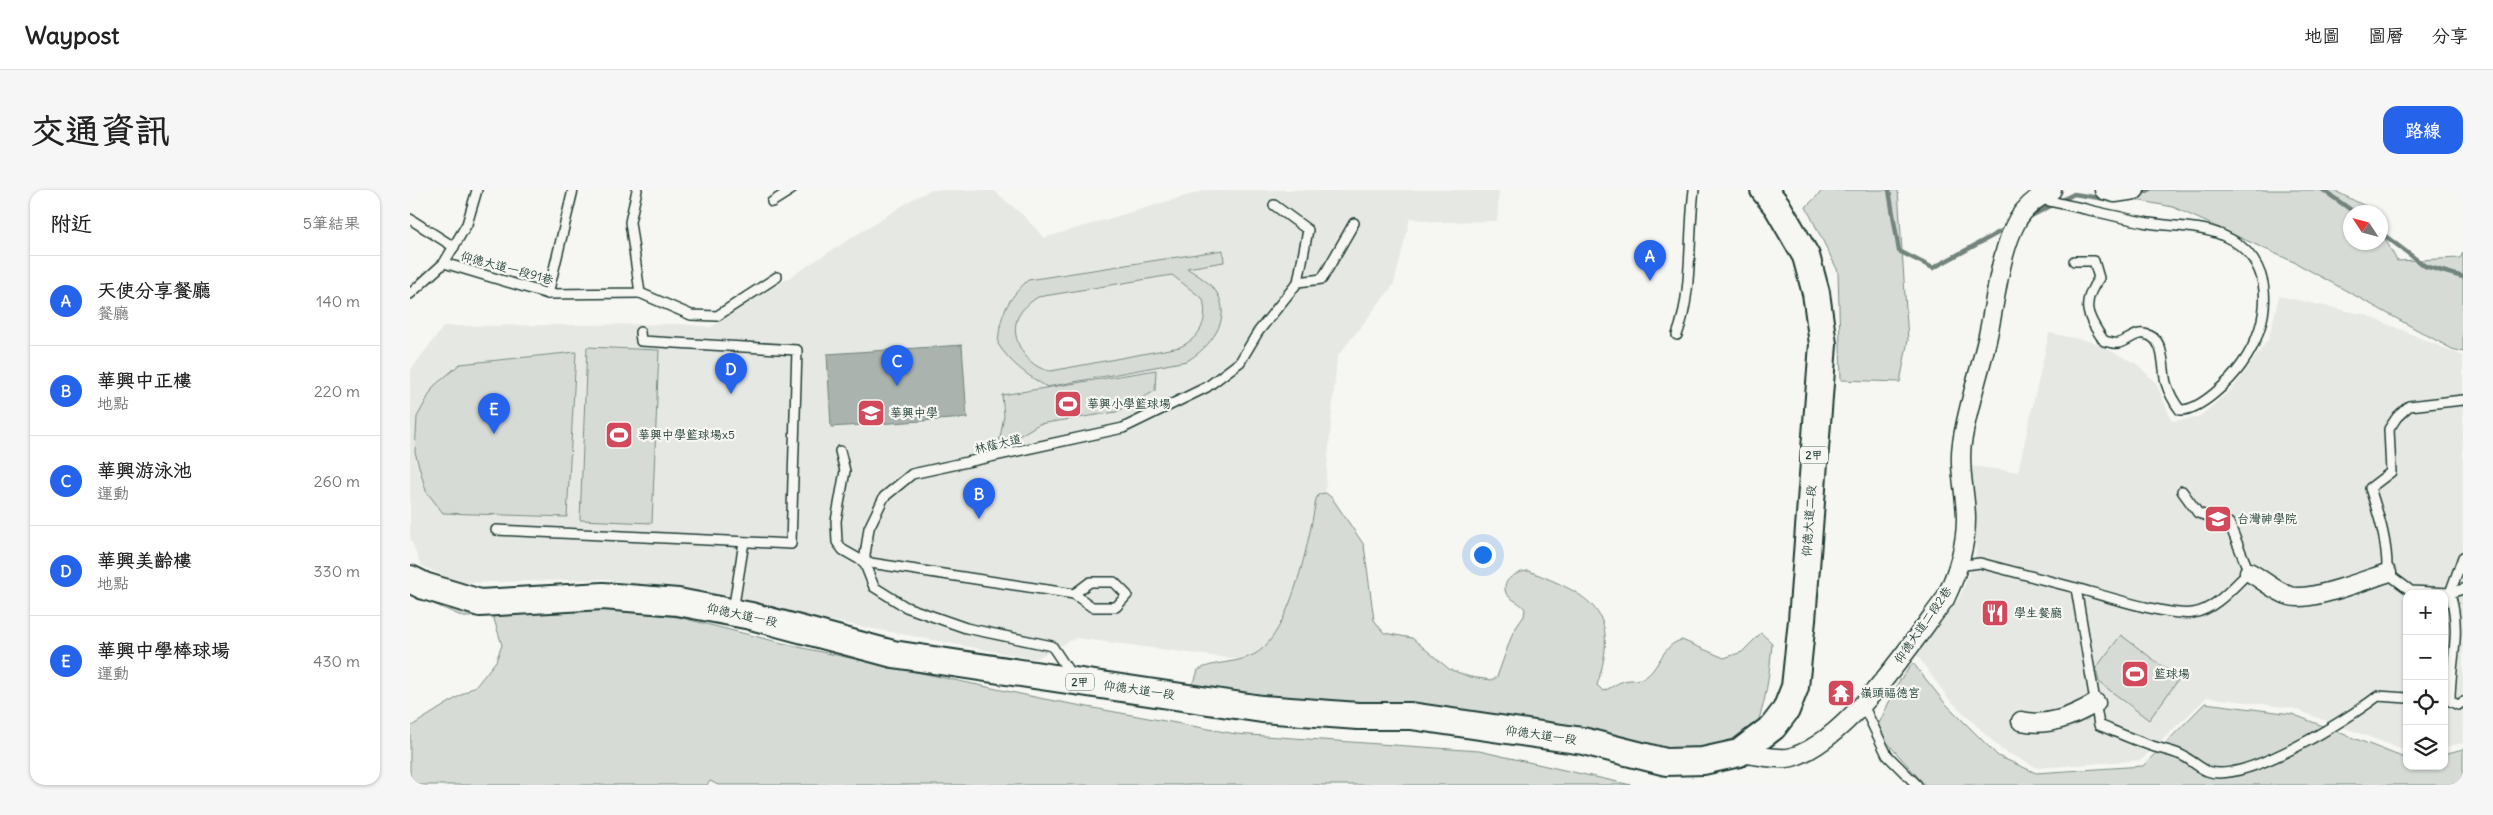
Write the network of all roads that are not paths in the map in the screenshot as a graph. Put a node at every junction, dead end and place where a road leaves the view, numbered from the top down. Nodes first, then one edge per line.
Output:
1 (477, 190) edge
2 (573, 190) edge
3 (637, 190) edge
4 (791, 190) edge
5 (1694, 190) edge
6 (1764, 190) edge
7 (2052, 190) edge
8 (2104, 190) edge
9 (2135, 190) edge
10 (2038, 194) edge
11 (772, 202) dead end
12 (1274, 204) dead end
13 (410, 219) edge
14 (1354, 223) dead end
15 (454, 247) junction
16 (2074, 261) dead end
17 (444, 263) junction
18 (778, 277) dead end
19 (1298, 282) junction
20 (640, 293) junction
21 (410, 294) edge
22 (548, 294) junction
23 (640, 332) dead end
24 (1677, 335) dead end
25 (2463, 400) edge
26 (840, 451) dead end
27 (2182, 491) dead end
28 (496, 530) dead end
29 (744, 542) junction
30 (2463, 557) edge
31 (864, 562) junction
32 (1958, 566) junction
33 (2249, 572) junction
34 (2387, 573) junction
35 (415, 578) edge
36 (2076, 588) junction
37 (2463, 589) edge
38 (2450, 593) junction
39 (1074, 594) junction
40 (732, 612) junction
41 (1076, 682) junction
42 (2403, 698) edge
43 (2463, 702) edge
44 (2096, 703) junction
45 (1863, 706) junction
46 (2021, 721) dead end
47 (1739, 753) junction
48 (1917, 785) edge

1 - 15 lane, 仰德大道一段91巷
2 - 22 lane
3 - 20 lane
4 - 11 lane
5 - 24 lane
6 - 47 main road, 仰德大道二段 / 2甲
7 - 10 street
8 - 9 street
10 - 16 lane
10 - 32 street, 仰德大道二段2巷
12 - 19 lane, 林蔭大道
13 - 15 lane
14 - 19 lane
15 - 17 lane, 仰德大道一段91巷
17 - 21 lane, 仰德大道一段91巷
17 - 22 lane, 仰德大道一段91巷
18 - 20 lane
19 - 31 lane, 林蔭大道
20 - 22 lane, 仰德大道一段91巷
23 - 29 lane
25 - 34 lane
26 - 31 lane
27 - 33 lane
28 - 29 lane
29 - 40 lane
30 - 38 lane
31 - 39 lane
31 - 41 lane
32 - 36 lane
32 - 45 street, 仰德大道二段2巷
33 - 34 street
33 - 36 lane
34 - 38 lane
35 - 40 main road, 仰德大道一段 / 2甲
36 - 44 lane
37 - 38 lane
38 - 43 lane
39 - 39 lane
40 - 41 main road, 仰德大道一段 / 2甲
41 - 47 main road, 仰德大道一段 / 2甲
42 - 44 lane
44 - 46 street
45 - 47 street, 仰德大道二段2巷
45 - 48 lane

